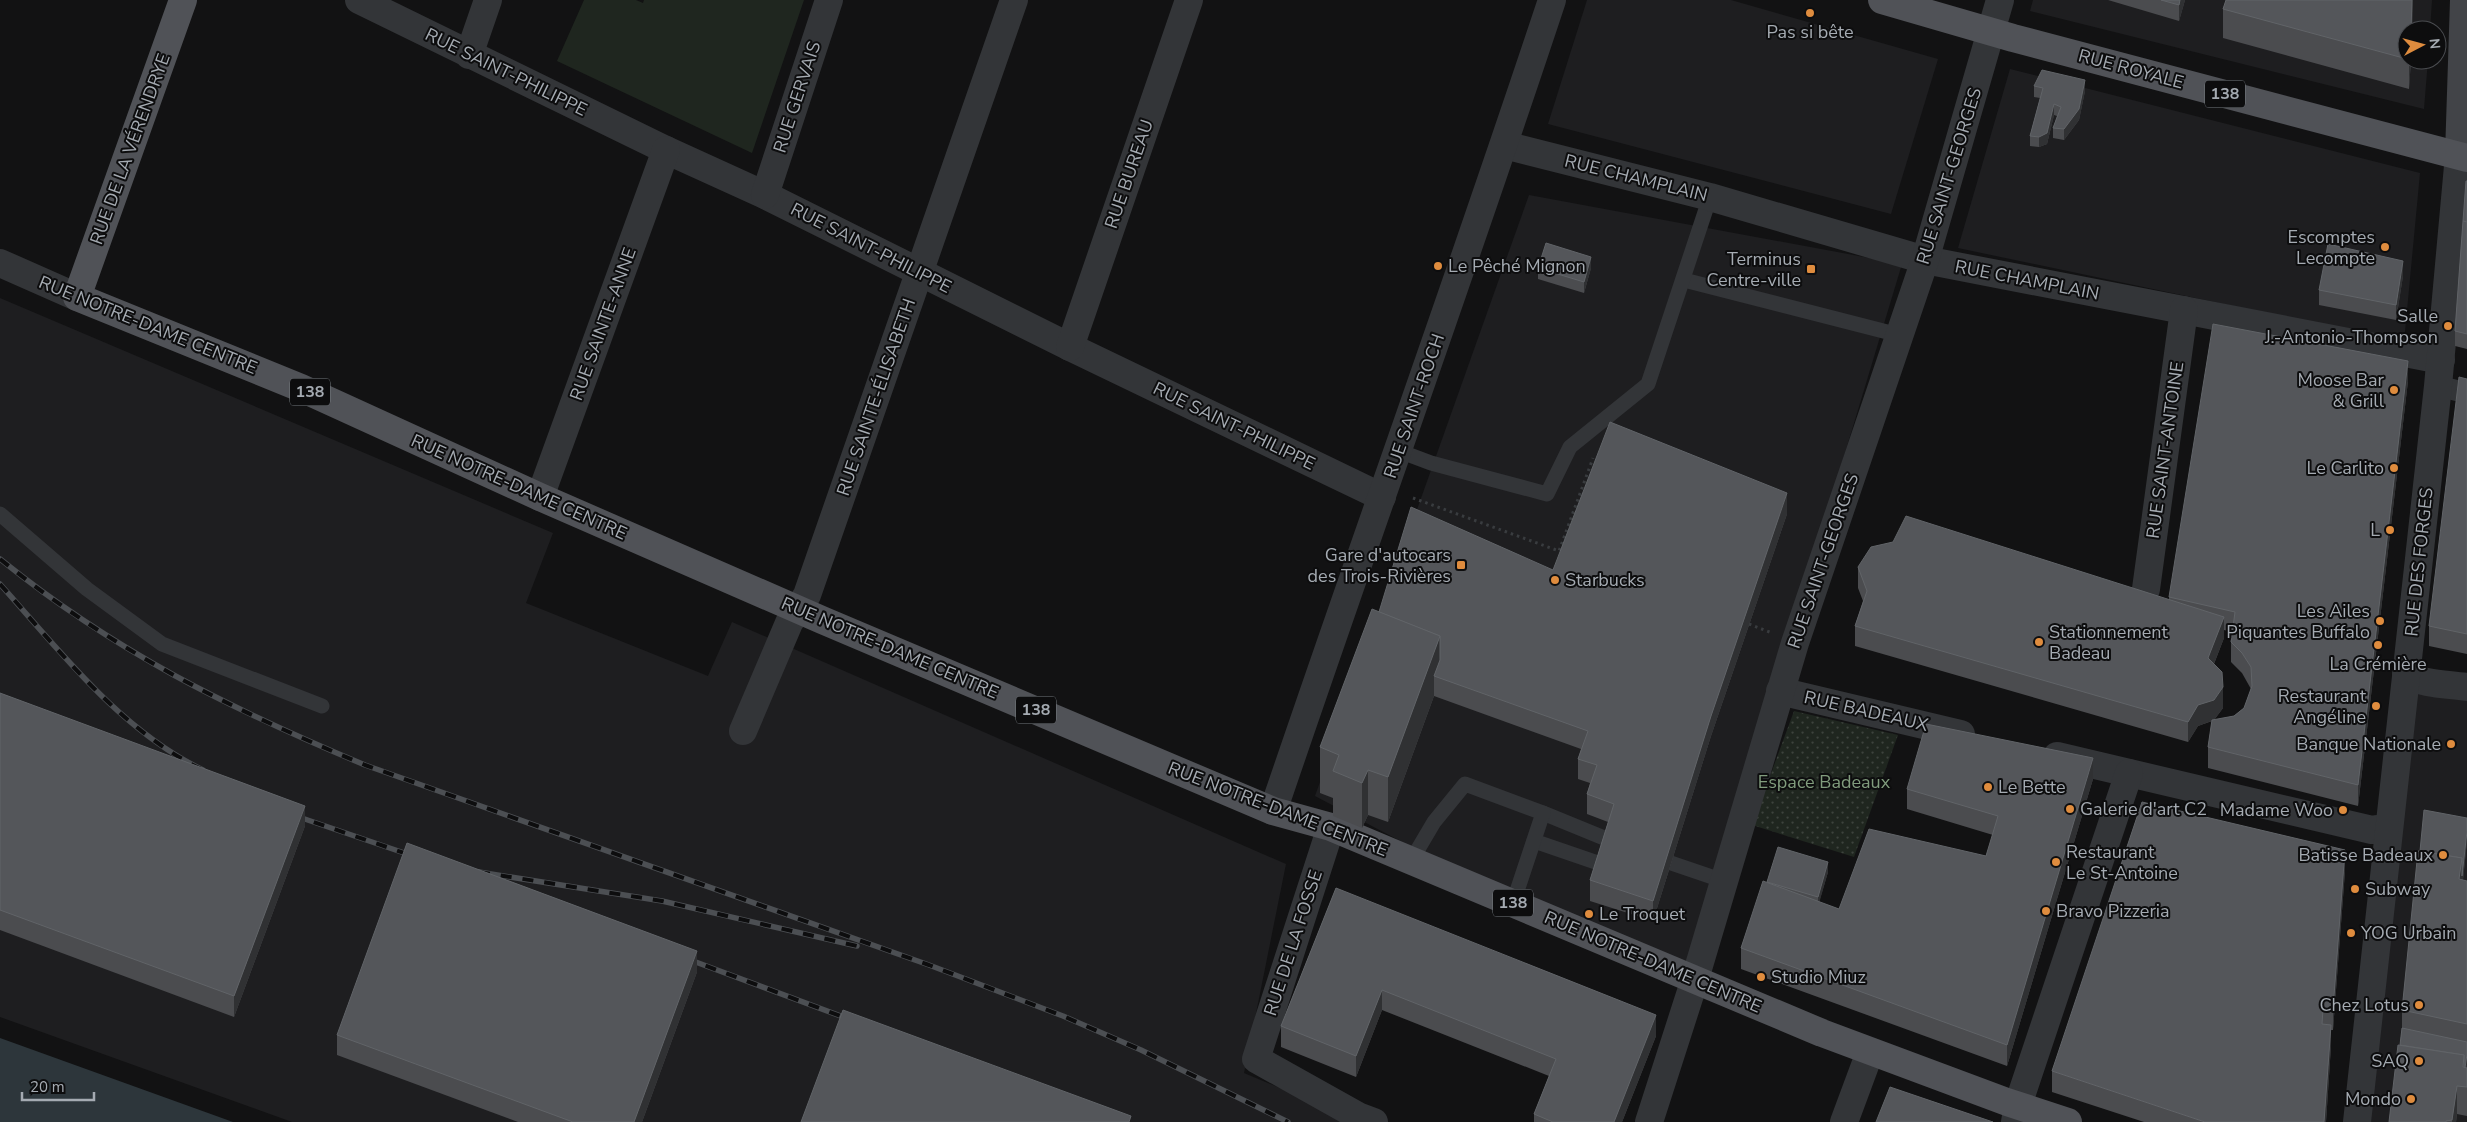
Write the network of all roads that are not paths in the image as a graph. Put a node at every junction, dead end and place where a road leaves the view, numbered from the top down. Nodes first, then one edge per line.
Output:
1 (183, 0) edge
2 (359, 0) edge
3 (488, 0) edge
4 (830, 0) edge
5 (1014, 0) edge
6 (1190, 0) edge
7 (1552, 0) edge
8 (1882, 0) edge
9 (2000, 0) edge
10 (2464, 0) edge
11 (1992, 32) junction
12 (469, 55) junction
13 (1504, 146) junction
14 (666, 150) junction
15 (2463, 156) edge
16 (765, 195) junction
17 (1710, 197) junction
18 (1925, 260) junction
19 (0, 263) edge
20 (920, 273) junction
21 (1684, 280) junction
22 (77, 297) junction
23 (2184, 310) junction
24 (1899, 335) junction
25 (1070, 347) junction
26 (2440, 373) junction
27 (2467, 393) edge
28 (1399, 451) junction
29 (540, 497) junction
30 (1382, 497) junction
31 (0, 514) edge
32 (2146, 589) dead end
33 (798, 609) junction
34 (2406, 675) junction
35 (2467, 687) edge
36 (1780, 691) junction
37 (322, 706) dead end
38 (743, 731) dead end
39 (1984, 739) edge
40 (2032, 750) edge
41 (2130, 774) junction
42 (1273, 811) junction
43 (1543, 813) junction
44 (1331, 828) junction
45 (2388, 834) junction
46 (1609, 840) edge
47 (1534, 842) junction
48 (1411, 861) junction
49 (1671, 863) edge
50 (1601, 864) edge
51 (1724, 881) junction
52 (1513, 903) junction
53 (1694, 979) junction
54 (1870, 1052) junction
55 (2016, 1113) edge
56 (1374, 1122) edge
57 (1648, 1122) edge
58 (1844, 1122) edge
59 (2068, 1122) edge
60 (2357, 1122) edge

1 - 22 main road, RUE DE LA VÉRENDRYE
2 - 12 street, RUE SAINT-PHILIPPE
3 - 12 street
4 - 16 street, RUE GERVAIS
5 - 20 street, RUE SAINTE-ÉLISABETH
6 - 25 street, RUE BUREAU
7 - 13 street, RUE SAINT-ROCH
8 - 11 main road, RUE ROYALE / 138
9 - 11 street, RUE SAINT-GEORGES
10 - 15 main road, RUE DES FORGES
11 - 15 main road, RUE ROYALE / 138
11 - 18 street, RUE SAINT-GEORGES
12 - 14 street, RUE SAINT-PHILIPPE
13 - 17 street, RUE CHAMPLAIN
13 - 28 street, RUE SAINT-ROCH
14 - 16 street, RUE SAINT-PHILIPPE
14 - 29 street, RUE SAINTE-ANNE
15 - 26 street, RUE DES FORGES
16 - 20 street, RUE SAINT-PHILIPPE
17 - 18 street, RUE CHAMPLAIN
17 - 21 lane
18 - 23 street, RUE CHAMPLAIN
18 - 24 street, RUE SAINT-GEORGES
19 - 22 street, RUE NOTRE-DAME CENTRE
20 - 25 street, RUE SAINT-PHILIPPE
20 - 33 street, RUE SAINTE-ÉLISABETH
21 - 24 lane
21 - 28 lane
22 - 29 main road, RUE NOTRE-DAME CENTRE / 138
23 - 26 street, RUE CHAMPLAIN
23 - 32 street, RUE SAINT-ANTOINE
24 - 36 street, RUE SAINT-GEORGES
25 - 30 street, RUE SAINT-PHILIPPE
26 - 27 street
26 - 34 street, RUE DES FORGES
28 - 30 street, RUE SAINT-ROCH
29 - 33 main road, RUE NOTRE-DAME CENTRE
30 - 42 street, RUE SAINT-ROCH
31 - 37 lane
33 - 38 street, RUE SAINTE-ÉLISABETH
33 - 42 main road, RUE NOTRE-DAME CENTRE / 138
34 - 35 street
34 - 45 street, RUE DES FORGES
36 - 39 street, RUE BADEAUX
36 - 51 street, RUE SAINT-GEORGES
40 - 41 street
41 - 45 street
41 - 55 street
42 - 44 main road, RUE NOTRE-DAME CENTRE / 138
43 - 46 lane
43 - 47 lane
43 - 48 lane
44 - 48 main road, RUE NOTRE-DAME CENTRE / 138
44 - 56 street, RUE DE LA FOSSE
45 - 60 street, RUE DES FORGES
47 - 50 lane
47 - 52 lane
48 - 52 main road, RUE NOTRE-DAME CENTRE / 138
49 - 51 lane
51 - 53 street, RUE SAINT-GEORGES
52 - 53 main road, RUE NOTRE-DAME CENTRE / 138
53 - 54 main road, RUE NOTRE-DAME CENTRE / 138
53 - 57 street, RUE SAINT-GEORGES
54 - 55 main road, RUE NOTRE-DAME CENTRE / 138
54 - 58 street
55 - 59 main road, RUE NOTRE-DAME CENTRE / 138

